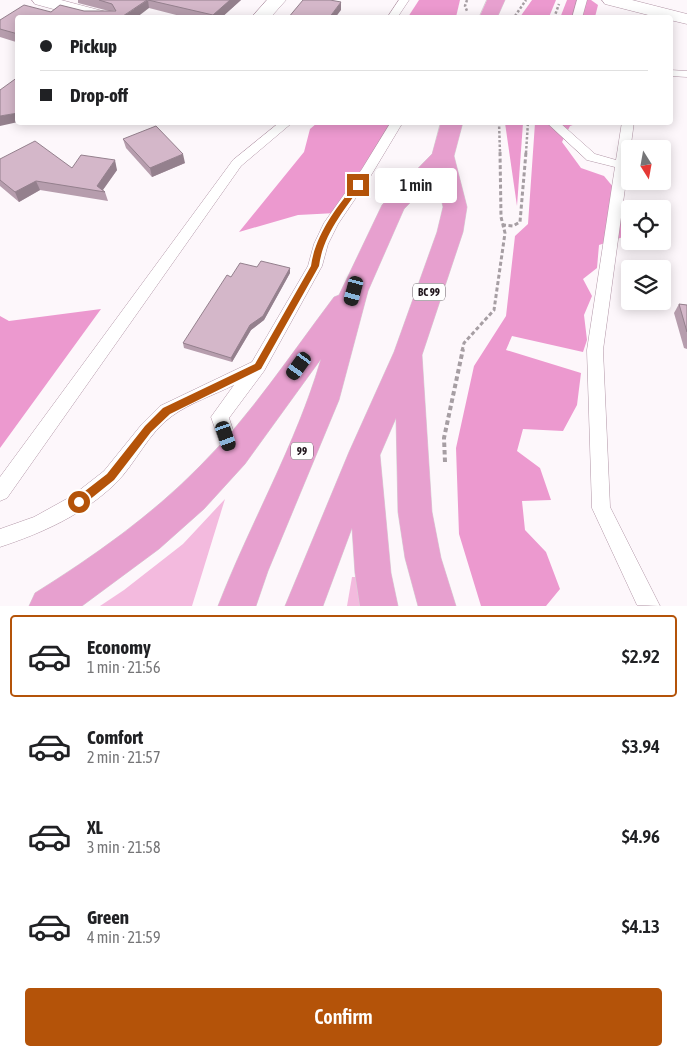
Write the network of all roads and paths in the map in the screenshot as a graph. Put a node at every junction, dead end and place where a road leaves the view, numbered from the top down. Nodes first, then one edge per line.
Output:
1 (41, 0) edge
2 (278, 0) edge
3 (404, 0) edge
4 (496, 0) edge
5 (526, 0) edge
6 (561, 0) edge
7 (582, 0) edge
8 (611, 0) edge
9 (97, 15) edge
10 (263, 15) edge
11 (394, 15) edge
12 (489, 15) edge
13 (516, 15) edge
14 (555, 15) edge
15 (578, 15) edge
16 (671, 15) edge
17 (673, 16) edge
18 (687, 19) edge
19 (673, 73) edge
20 (687, 74) edge
21 (284, 125) edge
22 (395, 125) edge
23 (451, 125) edge
24 (499, 125) edge
25 (528, 125) edge
26 (554, 125) edge
27 (628, 125) edge
28 (625, 140) edge
29 (443, 156) junction
30 (621, 165) joint
31 (502, 225) junction
32 (354, 291) junction
33 (409, 352) junction
34 (258, 366) junction
35 (364, 452) junction
36 (232, 454) junction
37 (446, 466) dead end
38 (0, 492) edge
39 (0, 538) edge
40 (48, 606) edge
41 (237, 606) edge
42 (304, 606) edge
43 (379, 606) edge
44 (437, 606) edge
45 (650, 606) edge

1 - 9 street
2 - 10 street
3 - 11 lane
4 - 12 highway
5 - 13 path
6 - 14 path
7 - 15 lane
8 - 16 street
17 - 18 street
19 - 20 lane
21 - 38 lane
22 - 34 lane
23 - 29 highway, BC 99
24 - 31 path
25 - 31 path
26 - 30 lane
27 - 28 lane
29 - 32 highway
29 - 33 highway, BC 99
30 - 45 lane
31 - 37 path
32 - 36 highway
32 - 41 highway, 99
33 - 35 highway
33 - 44 highway
34 - 36 lane
34 - 39 lane
35 - 42 highway
35 - 43 highway
36 - 40 highway

